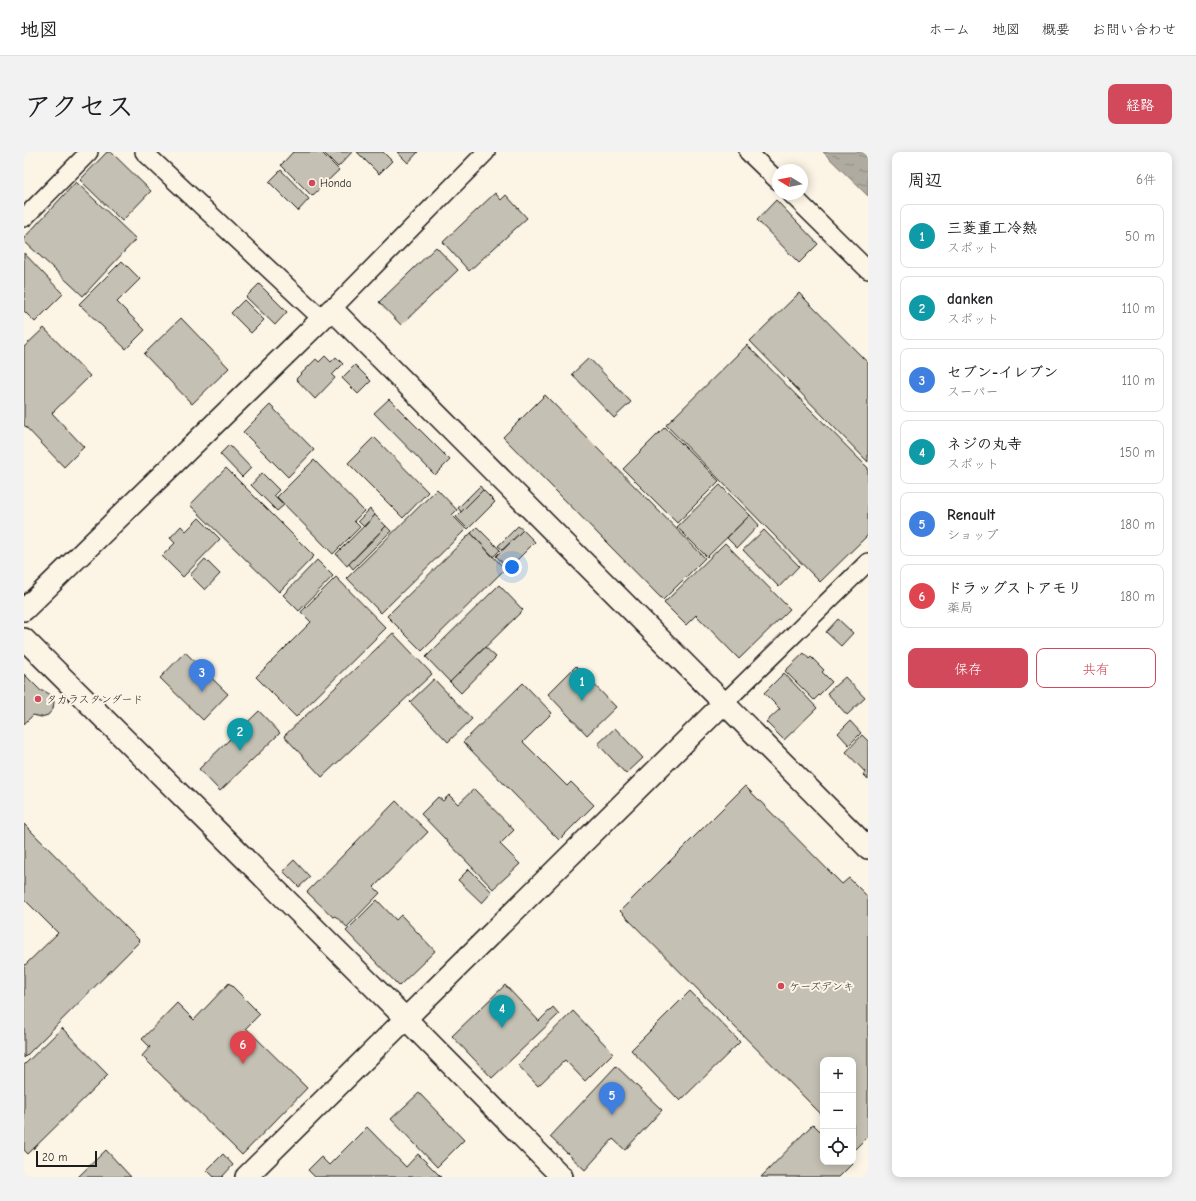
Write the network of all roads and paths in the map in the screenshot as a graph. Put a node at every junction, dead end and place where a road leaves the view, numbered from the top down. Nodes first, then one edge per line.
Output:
1 (89, 152) edge
2 (144, 152) edge
3 (486, 152) edge
4 (748, 152) edge
5 (772, 175) edge
6 (797, 200) edge
7 (24, 218) edge
8 (868, 270) edge
9 (327, 314) junction
10 (868, 562) edge
11 (24, 610) edge
12 (24, 639) edge
13 (724, 703) junction
14 (868, 848) edge
15 (406, 1019) junction
16 (246, 1177) edge
17 (562, 1177) edge

1 - 7 street
2 - 9 street
3 - 9 street
4 - 5 street
6 - 8 street
9 - 11 street
9 - 13 street
10 - 13 street
12 - 15 street
13 - 14 street
13 - 15 street
15 - 16 street
15 - 17 street

